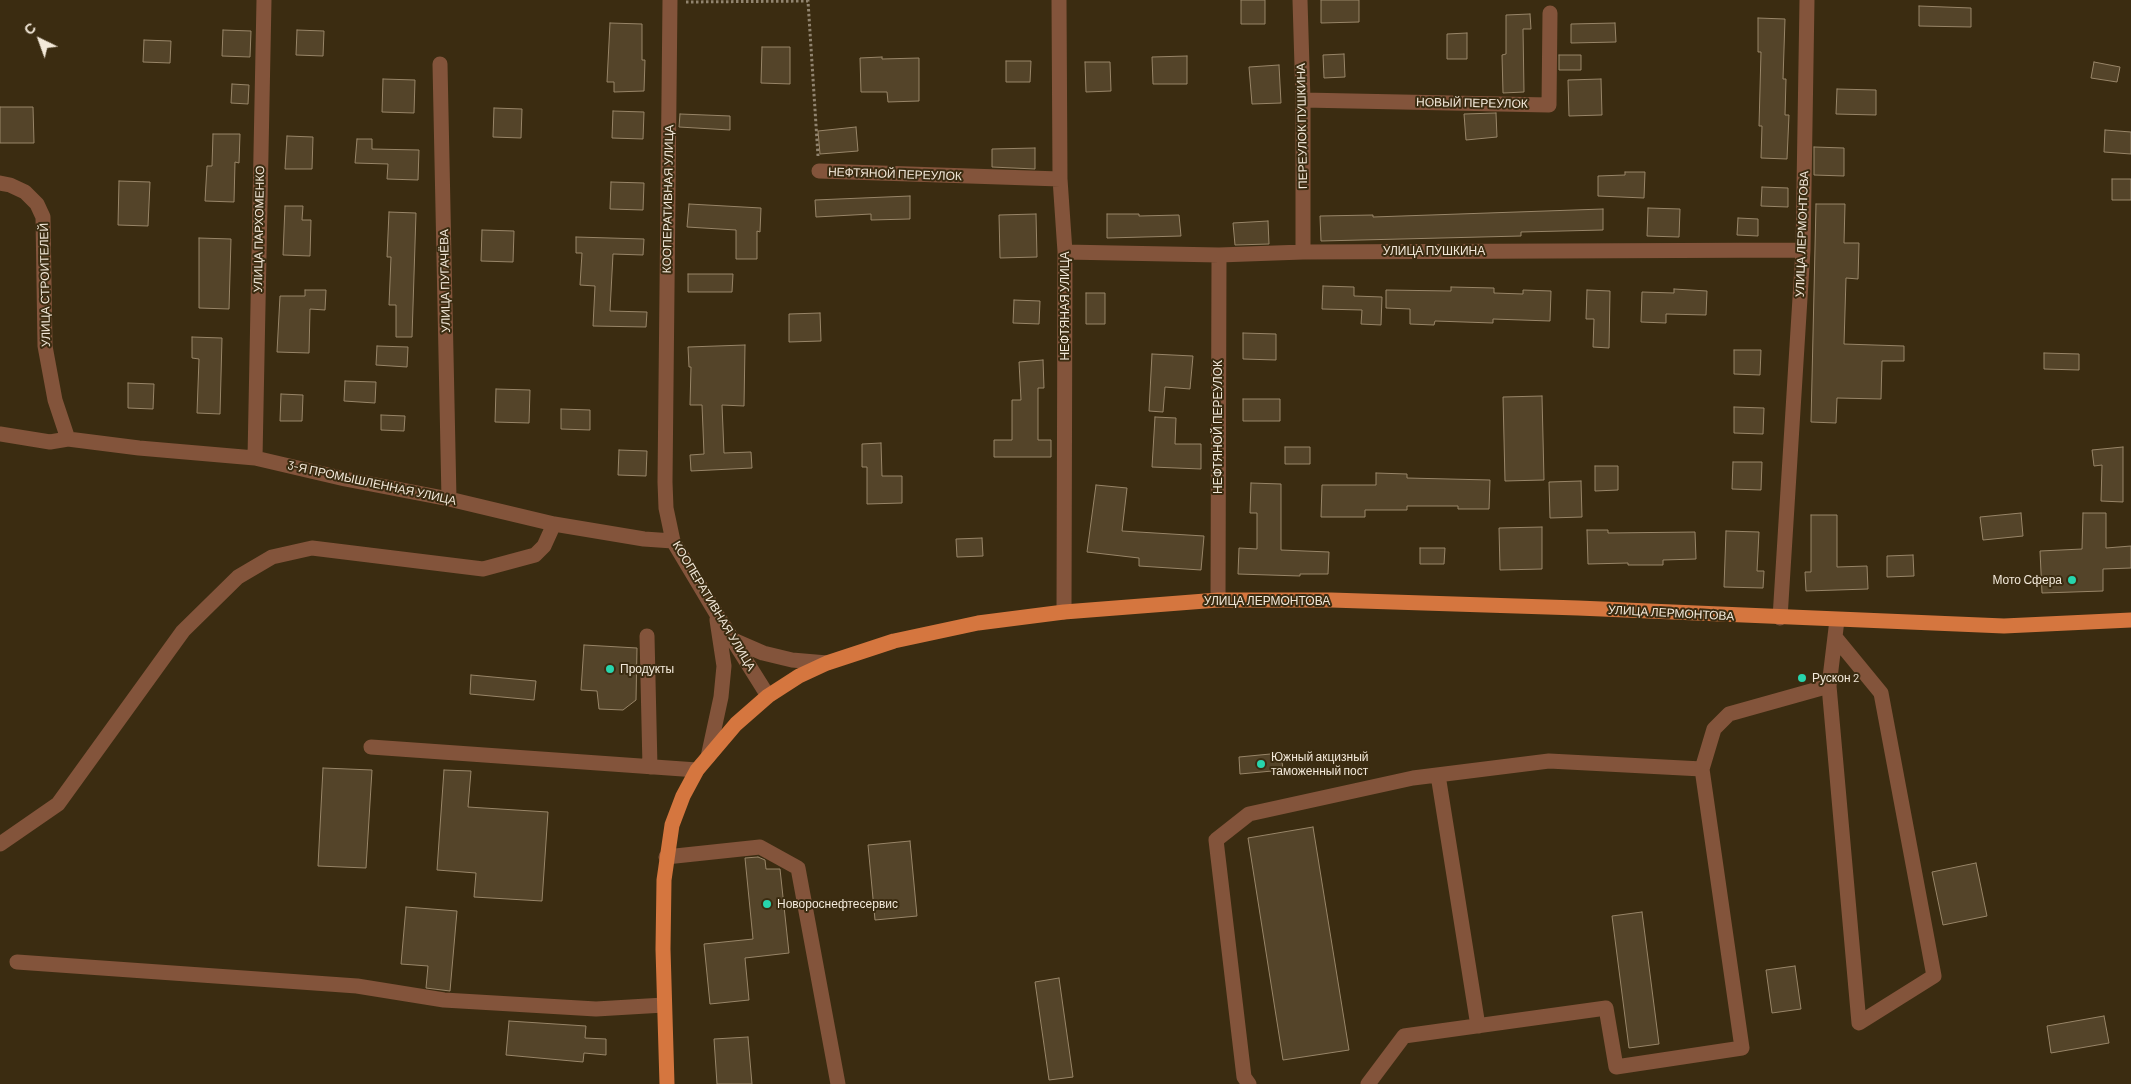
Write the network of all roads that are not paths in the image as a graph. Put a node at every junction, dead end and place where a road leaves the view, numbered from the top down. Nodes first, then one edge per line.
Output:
1 (264, 0) edge
2 (1059, 0) edge
3 (1300, 0) edge
4 (1807, 0) edge
5 (670, 1) edge
6 (1550, 13) dead end
7 (440, 64) dead end
8 (1303, 100) junction
9 (819, 171) road end
10 (1060, 179) junction
11 (0, 183) edge
12 (1802, 250) junction
13 (1065, 252) junction
14 (1303, 252) junction
15 (1218, 255) junction
16 (0, 434) edge
17 (68, 439) junction
18 (255, 458) junction
19 (449, 499) junction
20 (554, 524) junction
21 (673, 541) junction
22 (1218, 600) junction
23 (1064, 612) junction
24 (716, 613) junction
25 (1780, 618) junction
26 (1837, 620) junction
27 (2131, 620) edge
28 (648, 636) dead end
29 (1835, 637) junction
30 (733, 640) junction
31 (827, 663) junction
32 (1829, 686) junction
33 (768, 696) junction
34 (371, 747) dead end
35 (708, 756) junction
36 (650, 767) junction
37 (1702, 769) junction
38 (697, 770) junction
39 (1438, 775) junction
40 (0, 844) edge
41 (666, 857) junction
42 (17, 962) dead end
43 (664, 1005) junction
44 (1478, 1026) junction
45 (667, 1084) edge
46 (838, 1084) edge
47 (1249, 1084) edge
48 (1368, 1084) edge

1 - 18 street, УЛИЦА ПАРХОМЕНКО
2 - 10 street, НЕФТЯНАЯ УЛИЦА
3 - 8 street, ПЕРЕУЛОК ПУШКИНА
4 - 12 street, УЛИЦА ЛЕРМОНТОВА
5 - 21 street, КООПЕРАТИВНАЯ УЛИЦА
6 - 8 street, НОВЫЙ ПЕРЕУЛОК
7 - 19 street, УЛИЦА ПУГАЧЁВА
8 - 14 street, ПЕРЕУЛОК ПУШКИНА
9 - 10 street, НЕФТЯНОЙ ПЕРЕУЛОК
10 - 13 street, НЕФТЯНАЯ УЛИЦА
11 - 17 street, УЛИЦА СТРОИТЕЛЕЙ
12 - 14 street, УЛИЦА ПУШКИНА
12 - 25 street, УЛИЦА ЛЕРМОНТОВА
13 - 15 street, УЛИЦА ПУШКИНА
13 - 23 street, НЕФТЯНАЯ УЛИЦА
14 - 15 street, УЛИЦА ПУШКИНА
15 - 22 street, НЕФТЯНОЙ ПЕРЕУЛОК
16 - 17 street, 3-Я ПРОМЫШЛЕННАЯ УЛИЦА
17 - 18 street, 3-Я ПРОМЫШЛЕННАЯ УЛИЦА
18 - 19 street, 3-Я ПРОМЫШЛЕННАЯ УЛИЦА
19 - 20 street, 3-Я ПРОМЫШЛЕННАЯ УЛИЦА
20 - 21 street, 3-Я ПРОМЫШЛЕННАЯ УЛИЦА
20 - 40 street
21 - 24 street, КООПЕРАТИВНАЯ УЛИЦА
22 - 23 main road, УЛИЦА ЛЕРМОНТОВА
22 - 25 main road, УЛИЦА ЛЕРМОНТОВА
23 - 31 main road, УЛИЦА ЛЕРМОНТОВА
24 - 30 street, КООПЕРАТИВНАЯ УЛИЦА
24 - 35 street
25 - 26 main road, УЛИЦА ЛЕРМОНТОВА
26 - 27 main road, УЛИЦА ЛЕРМОНТОВА
26 - 29 street
28 - 36 street
29 - 32 street
29 - 32 street
30 - 31 street
30 - 33 street, КООПЕРАТИВНАЯ УЛИЦА
31 - 33 main road, УЛИЦА ЛЕРМОНТОВА
32 - 37 street
33 - 35 main road
34 - 36 street
35 - 38 main road
36 - 38 street
37 - 39 street
37 - 44 street
38 - 41 main road
39 - 44 street
39 - 47 street
41 - 43 main road
41 - 46 street
42 - 43 street
43 - 45 main road
44 - 48 street

